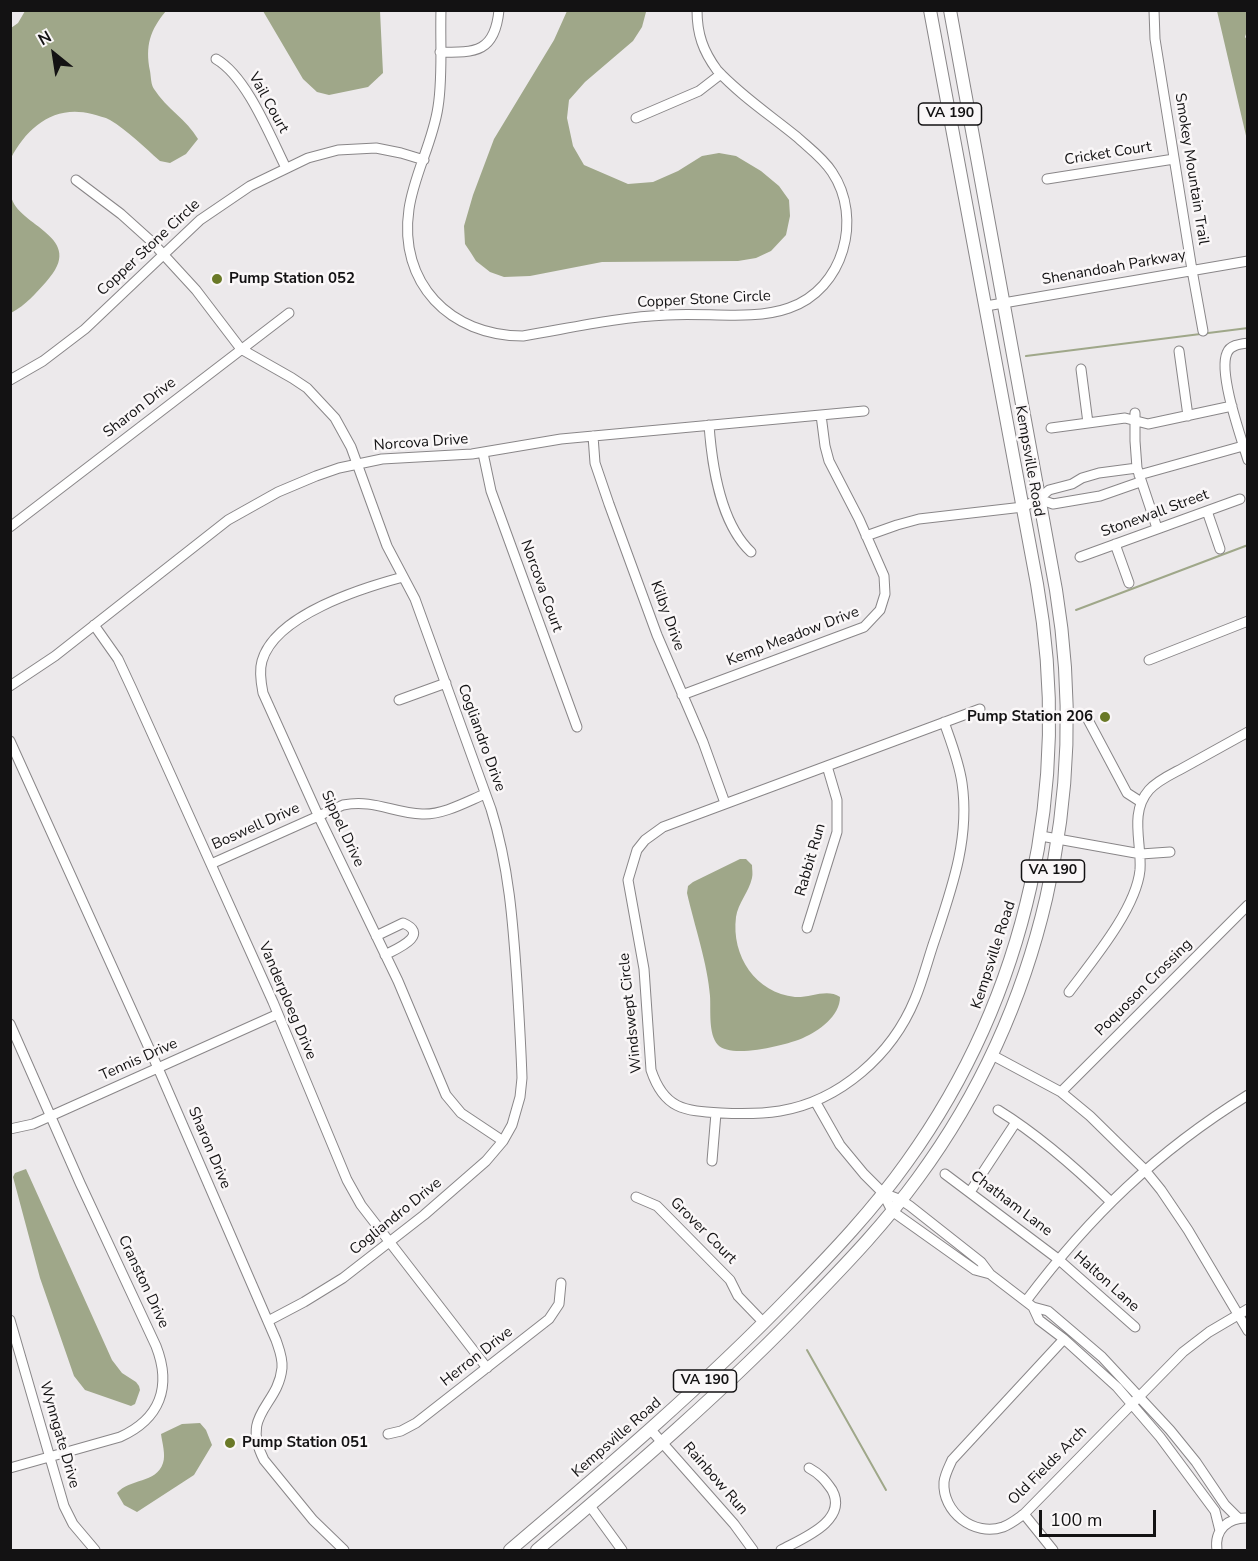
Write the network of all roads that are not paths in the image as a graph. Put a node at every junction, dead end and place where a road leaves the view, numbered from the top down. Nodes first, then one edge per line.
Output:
1 (441, 10) edge
2 (499, 10) edge
3 (697, 10) edge
4 (930, 10) edge
5 (950, 10) edge
6 (1154, 10) edge
7 (440, 52) junction
8 (216, 59) dead end
9 (721, 74) junction
10 (636, 118) dead end
11 (1174, 159) junction
12 (424, 160) junction
13 (286, 168) junction
14 (1047, 179) dead end
15 (76, 180) dead end
16 (163, 253) junction
17 (1248, 261) edge
18 (1192, 270) junction
19 (1004, 303) junction
20 (986, 306) junction
21 (289, 313) dead end
22 (1203, 331) dead end
23 (1248, 343) edge
24 (241, 349) junction
25 (1179, 351) dead end
26 (1081, 369) dead end
27 (10, 380) edge
28 (1232, 406) junction
29 (864, 411) dead end
30 (821, 414) junction
31 (1188, 416) junction
32 (1135, 417) junction
33 (1088, 423) junction
34 (709, 425) junction
35 (1052, 428) dead end
36 (593, 436) junction
37 (1244, 446) junction
38 (483, 453) junction
39 (1248, 460) edge
40 (357, 464) junction
41 (1139, 475) junction
42 (1039, 499) junction
43 (1240, 499) dead end
44 (1023, 507) junction
45 (1207, 511) junction
46 (10, 527) edge
47 (1157, 528) junction
48 (866, 536) junction
49 (1115, 544) junction
50 (1220, 549) dead end
51 (750, 552) dead end
52 (1080, 557) dead end
53 (403, 577) junction
54 (1129, 583) dead end
55 (1248, 621) edge
56 (94, 625) junction
57 (1149, 660) dead end
58 (446, 683) junction
59 (10, 686) edge
60 (682, 695) junction
61 (399, 700) dead end
62 (980, 709) dead end
63 (1086, 716) dead end
64 (944, 723) junction
65 (577, 727) dead end
66 (1248, 732) edge
67 (10, 741) edge
68 (827, 766) junction
69 (485, 794) junction
70 (1141, 802) junction
71 (725, 803) junction
72 (318, 815) junction
73 (1041, 836) junction
74 (1058, 840) junction
75 (1170, 852) dead end
76 (1140, 854) junction
77 (211, 864) junction
78 (1248, 905) edge
79 (807, 928) dead end
80 (376, 936) junction
81 (385, 955) junction
82 (1069, 992) dead end
83 (278, 1014) junction
84 (10, 1024) edge
85 (992, 1055) junction
86 (158, 1068) junction
87 (1061, 1092) junction
88 (1248, 1095) edge
89 (815, 1101) junction
90 (998, 1110) dead end
91 (716, 1113) junction
92 (50, 1116) junction
93 (1016, 1122) junction
94 (10, 1129) edge
95 (503, 1141) junction
96 (712, 1161) dead end
97 (1144, 1169) junction
98 (945, 1174) dead end
99 (970, 1192) junction
100 (883, 1193) junction
101 (636, 1197) dead end
102 (901, 1200) junction
103 (1110, 1201) junction
104 (892, 1211) junction
105 (390, 1242) junction
106 (1058, 1259) junction
107 (990, 1274) junction
108 (561, 1283) dead end
109 (1030, 1304) junction
110 (1248, 1309) edge
111 (1238, 1315) junction
112 (10, 1320) edge
113 (268, 1321) junction
114 (764, 1323) junction
115 (1135, 1327) dead end
116 (1248, 1331) edge
117 (1064, 1339) junction
118 (487, 1368) junction
119 (1139, 1396) junction
120 (1132, 1404) junction
121 (651, 1430) junction
122 (388, 1434) dead end
123 (663, 1443) junction
124 (50, 1457) junction
125 (10, 1468) edge
126 (809, 1468) dead end
127 (590, 1506) junction
128 (1024, 1514) junction
129 (1243, 1518) edge
130 (1220, 1531) junction
131 (1216, 1548) edge
132 (95, 1551) edge
133 (344, 1551) edge
134 (510, 1551) edge
135 (537, 1551) edge
136 (622, 1551) edge
137 (753, 1551) edge
138 (781, 1551) edge
139 (1053, 1551) edge

1 - 7 street, Copper Stone Circle
2 - 7 street
3 - 9 street, Copper Stone Circle
4 - 20 main road, Kempsville Road / VA 190
5 - 19 main road, Kempsville Road / VA 190
6 - 11 street, Smokey Mountain Trail
7 - 12 street, Copper Stone Circle
8 - 13 street, Vail Court
9 - 10 street
9 - 12 street, Copper Stone Circle
11 - 14 street, Cricket Court
11 - 18 street, Smokey Mountain Trail
12 - 13 street, Copper Stone Circle
13 - 16 street, Copper Stone Circle
15 - 16 street, Cogliandro Drive
16 - 24 street, Cogliandro Drive
16 - 27 street, Copper Stone Circle
17 - 18 street, Shenandoah Parkway
18 - 19 street, Shenandoah Parkway
18 - 22 street, Smokey Mountain Trail
19 - 20 street, Shenandoah Parkway
19 - 42 main road, Kempsville Road / VA 190
20 - 44 main road, Kempsville Road / VA 190
21 - 24 street, Sharon Drive
23 - 28 street
24 - 40 street, Cogliandro Drive
24 - 46 street, Sharon Drive
25 - 31 street
26 - 33 street
28 - 31 street
28 - 37 street
29 - 30 street, Norcova Drive
30 - 34 street, Norcova Drive
30 - 48 street, Kemp Meadow Drive
31 - 32 street
32 - 33 street
32 - 41 street
33 - 35 street
34 - 36 street, Norcova Drive
34 - 51 street
36 - 38 street, Norcova Drive
36 - 60 street, Kilby Drive
37 - 39 street
37 - 41 street
38 - 40 street, Norcova Drive
38 - 65 street, Norcova Court
40 - 53 street, Cogliandro Drive
40 - 56 street, Norcova Drive
41 - 42 street
41 - 42 street
41 - 47 street
42 - 44 street
42 - 74 main road, Kempsville Road / VA 190
43 - 45 street, Stonewall Street
44 - 48 street
44 - 73 main road, Kempsville Road / VA 190
45 - 47 street, Stonewall Street
45 - 50 street
47 - 49 street, Stonewall Street
48 - 60 street, Kemp Meadow Drive
49 - 52 street, Stonewall Street
49 - 54 street
53 - 58 street, Cogliandro Drive
53 - 72 street, Sippel Drive
55 - 57 street
56 - 59 street, Norcova Drive
56 - 77 street, Vanderploeg Drive
58 - 61 street
58 - 69 street, Cogliandro Drive
60 - 71 street, Kilby Drive
62 - 64 street, Windswept Circle
63 - 70 street
64 - 68 street, Windswept Circle
64 - 89 street, Windswept Circle
66 - 70 street
67 - 86 street, Sharon Drive
68 - 71 street, Windswept Circle
68 - 79 street, Rabbit Run
69 - 72 street, Boswell Drive
69 - 95 street, Cogliandro Drive
70 - 76 street
71 - 91 street, Windswept Circle
72 - 77 street, Boswell Drive
72 - 80 street, Sippel Drive
73 - 74 street
73 - 100 main road, Kempsville Road / VA 190
74 - 76 street
74 - 85 main road, Kempsville Road / VA 190
75 - 76 street
76 - 82 street
77 - 83 street, Vanderploeg Drive
78 - 87 street, Poquoson Crossing
80 - 81 street, Sippel Drive
80 - 81 street
81 - 95 street, Sippel Drive
83 - 86 street, Tennis Drive
83 - 105 street, Vanderploeg Drive
84 - 92 street, Cranston Drive
85 - 87 street
85 - 102 main road, Kempsville Road / VA 190
86 - 92 street, Tennis Drive
86 - 113 street, Sharon Drive
87 - 97 street
88 - 97 street
89 - 91 street, Windswept Circle
89 - 100 street
90 - 93 street
91 - 96 street
92 - 94 street, Tennis Drive
92 - 124 street, Cranston Drive
93 - 99 street
93 - 103 street
95 - 105 street, Cogliandro Drive
97 - 103 street
97 - 111 street
98 - 99 street, Chatham Lane
99 - 106 street, Chatham Lane
100 - 102 street
100 - 104 street
100 - 114 main road, Kempsville Road / VA 190
101 - 114 street, Grover Court
102 - 104 main road, Kempsville Road / VA 190
102 - 107 street
103 - 106 street
104 - 107 street
104 - 123 main road, Kempsville Road / VA 190
105 - 113 street, Cogliandro Drive
105 - 118 street, Vanderploeg Drive
106 - 109 street
106 - 115 street, Halton Lane
107 - 109 street
108 - 118 street, Herron Drive
109 - 117 street
109 - 119 street
110 - 111 street, Old Fields Arch
111 - 116 street
111 - 119 street, Old Fields Arch
112 - 124 street, Wynngate Drive
113 - 133 street, Sharon Drive
114 - 121 main road, Kempsville Road / VA 190
117 - 120 street
117 - 128 street, Old Fields Arch
118 - 122 street, Herron Drive
119 - 120 street, Old Fields Arch
119 - 129 street
120 - 128 street, Old Fields Arch
120 - 130 street
121 - 123 street, Rainbow Run
121 - 134 main road, Kempsville Road / VA 190
123 - 127 main road, Kempsville Road / VA 190
123 - 137 street, Rainbow Run
124 - 125 street, Cranston Drive
124 - 132 street, Wynngate Drive
126 - 138 street
127 - 135 main road, Kempsville Road / VA 190
127 - 136 street
128 - 139 street
129 - 130 street
130 - 131 street

